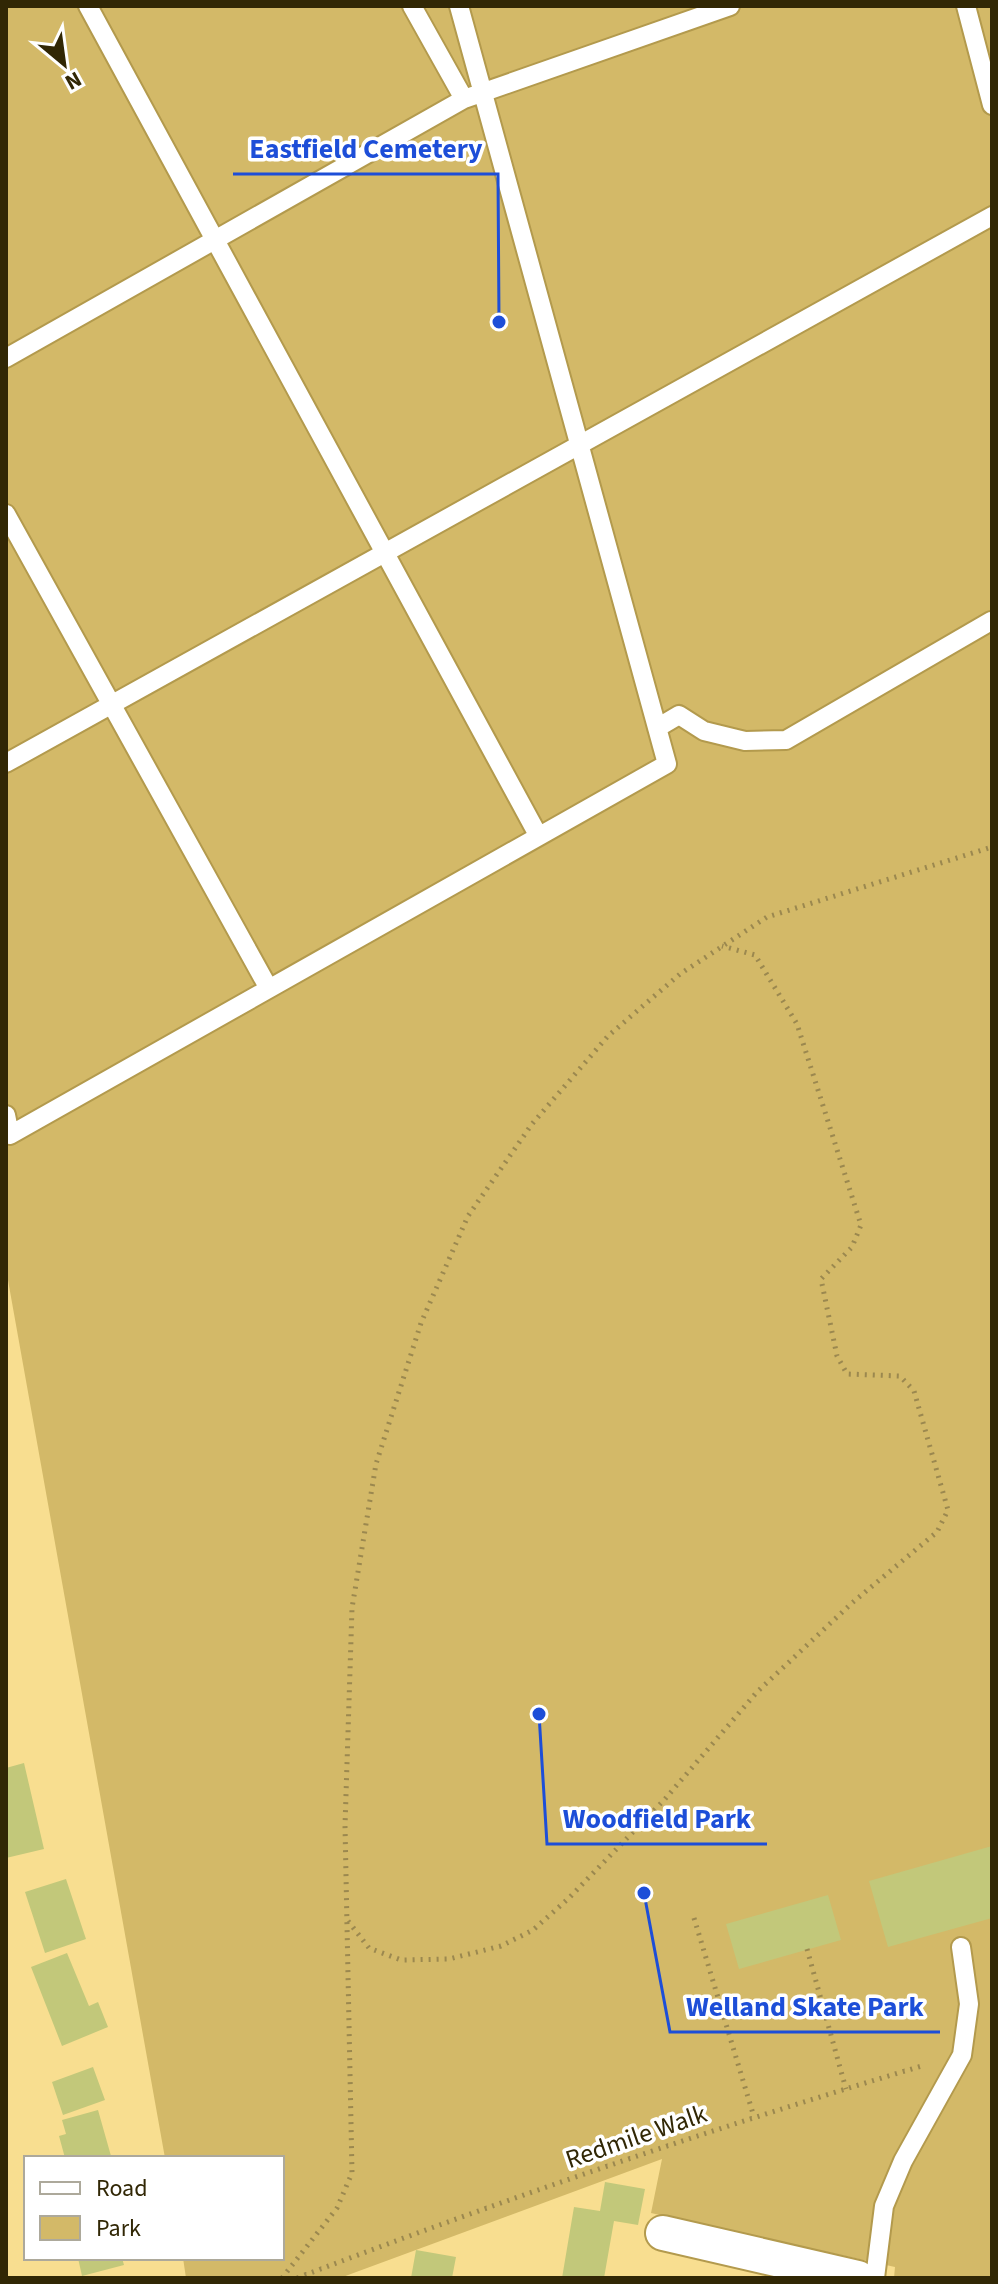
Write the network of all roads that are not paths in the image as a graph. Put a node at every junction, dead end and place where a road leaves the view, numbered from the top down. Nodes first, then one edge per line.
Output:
1 (88, 6) edge
2 (412, 6) edge
3 (459, 6) edge
4 (730, 6) edge
5 (966, 6) edge
6 (482, 91) junction
7 (464, 99) junction
8 (992, 105) edge
9 (992, 216) edge
10 (216, 242) junction
11 (6, 358) edge
12 (580, 445) junction
13 (6, 514) edge
14 (385, 553) junction
15 (991, 621) edge
16 (111, 704) junction
17 (657, 728) junction
18 (6, 763) edge
19 (538, 835) junction
20 (268, 987) junction
21 (6, 1115) edge
22 (961, 1947) dead end
23 (663, 2233) dead end
24 (858, 2278) edge
25 (875, 2278) edge

1 - 10 lane
2 - 7 lane
3 - 6 lane
4 - 6 lane
5 - 8 lane
6 - 7 lane
6 - 12 lane
7 - 10 lane
9 - 12 lane
10 - 11 lane
10 - 14 lane
12 - 14 lane
12 - 17 lane
13 - 16 lane
14 - 16 lane
14 - 19 lane
15 - 17 lane
16 - 18 lane
16 - 20 lane
17 - 19 lane
19 - 20 lane
20 - 21 lane
22 - 25 lane
23 - 24 street

